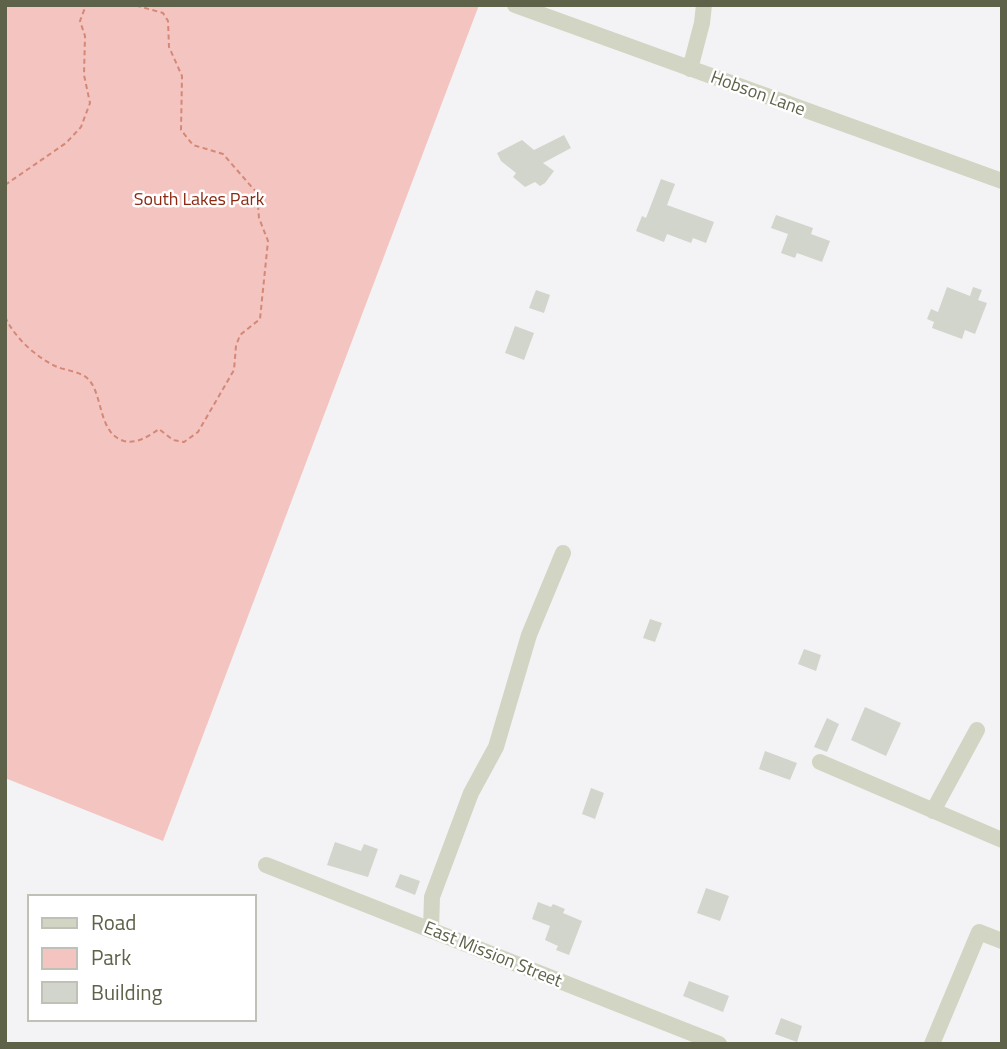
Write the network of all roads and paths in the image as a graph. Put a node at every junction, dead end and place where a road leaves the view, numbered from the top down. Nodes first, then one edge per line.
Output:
1 (86, 5) edge
2 (134, 5) edge
3 (515, 5) edge
4 (704, 5) edge
5 (690, 69) junction
6 (1002, 181) edge
7 (5, 185) edge
8 (5, 317) edge
9 (563, 553) dead end
10 (977, 730) dead end
11 (820, 762) dead end
12 (933, 811) junction
13 (1002, 840) edge
14 (266, 865) dead end
15 (431, 929) junction
16 (1002, 941) edge
17 (719, 1044) edge
18 (932, 1044) edge

1 - 7 path
2 - 8 path
3 - 5 street, Hobson Lane
4 - 5 street
5 - 6 street, Hobson Lane
9 - 15 street
10 - 12 street
11 - 12 street
12 - 13 street
14 - 15 street, East Mission Street
15 - 17 street, East Mission Street
16 - 18 street

